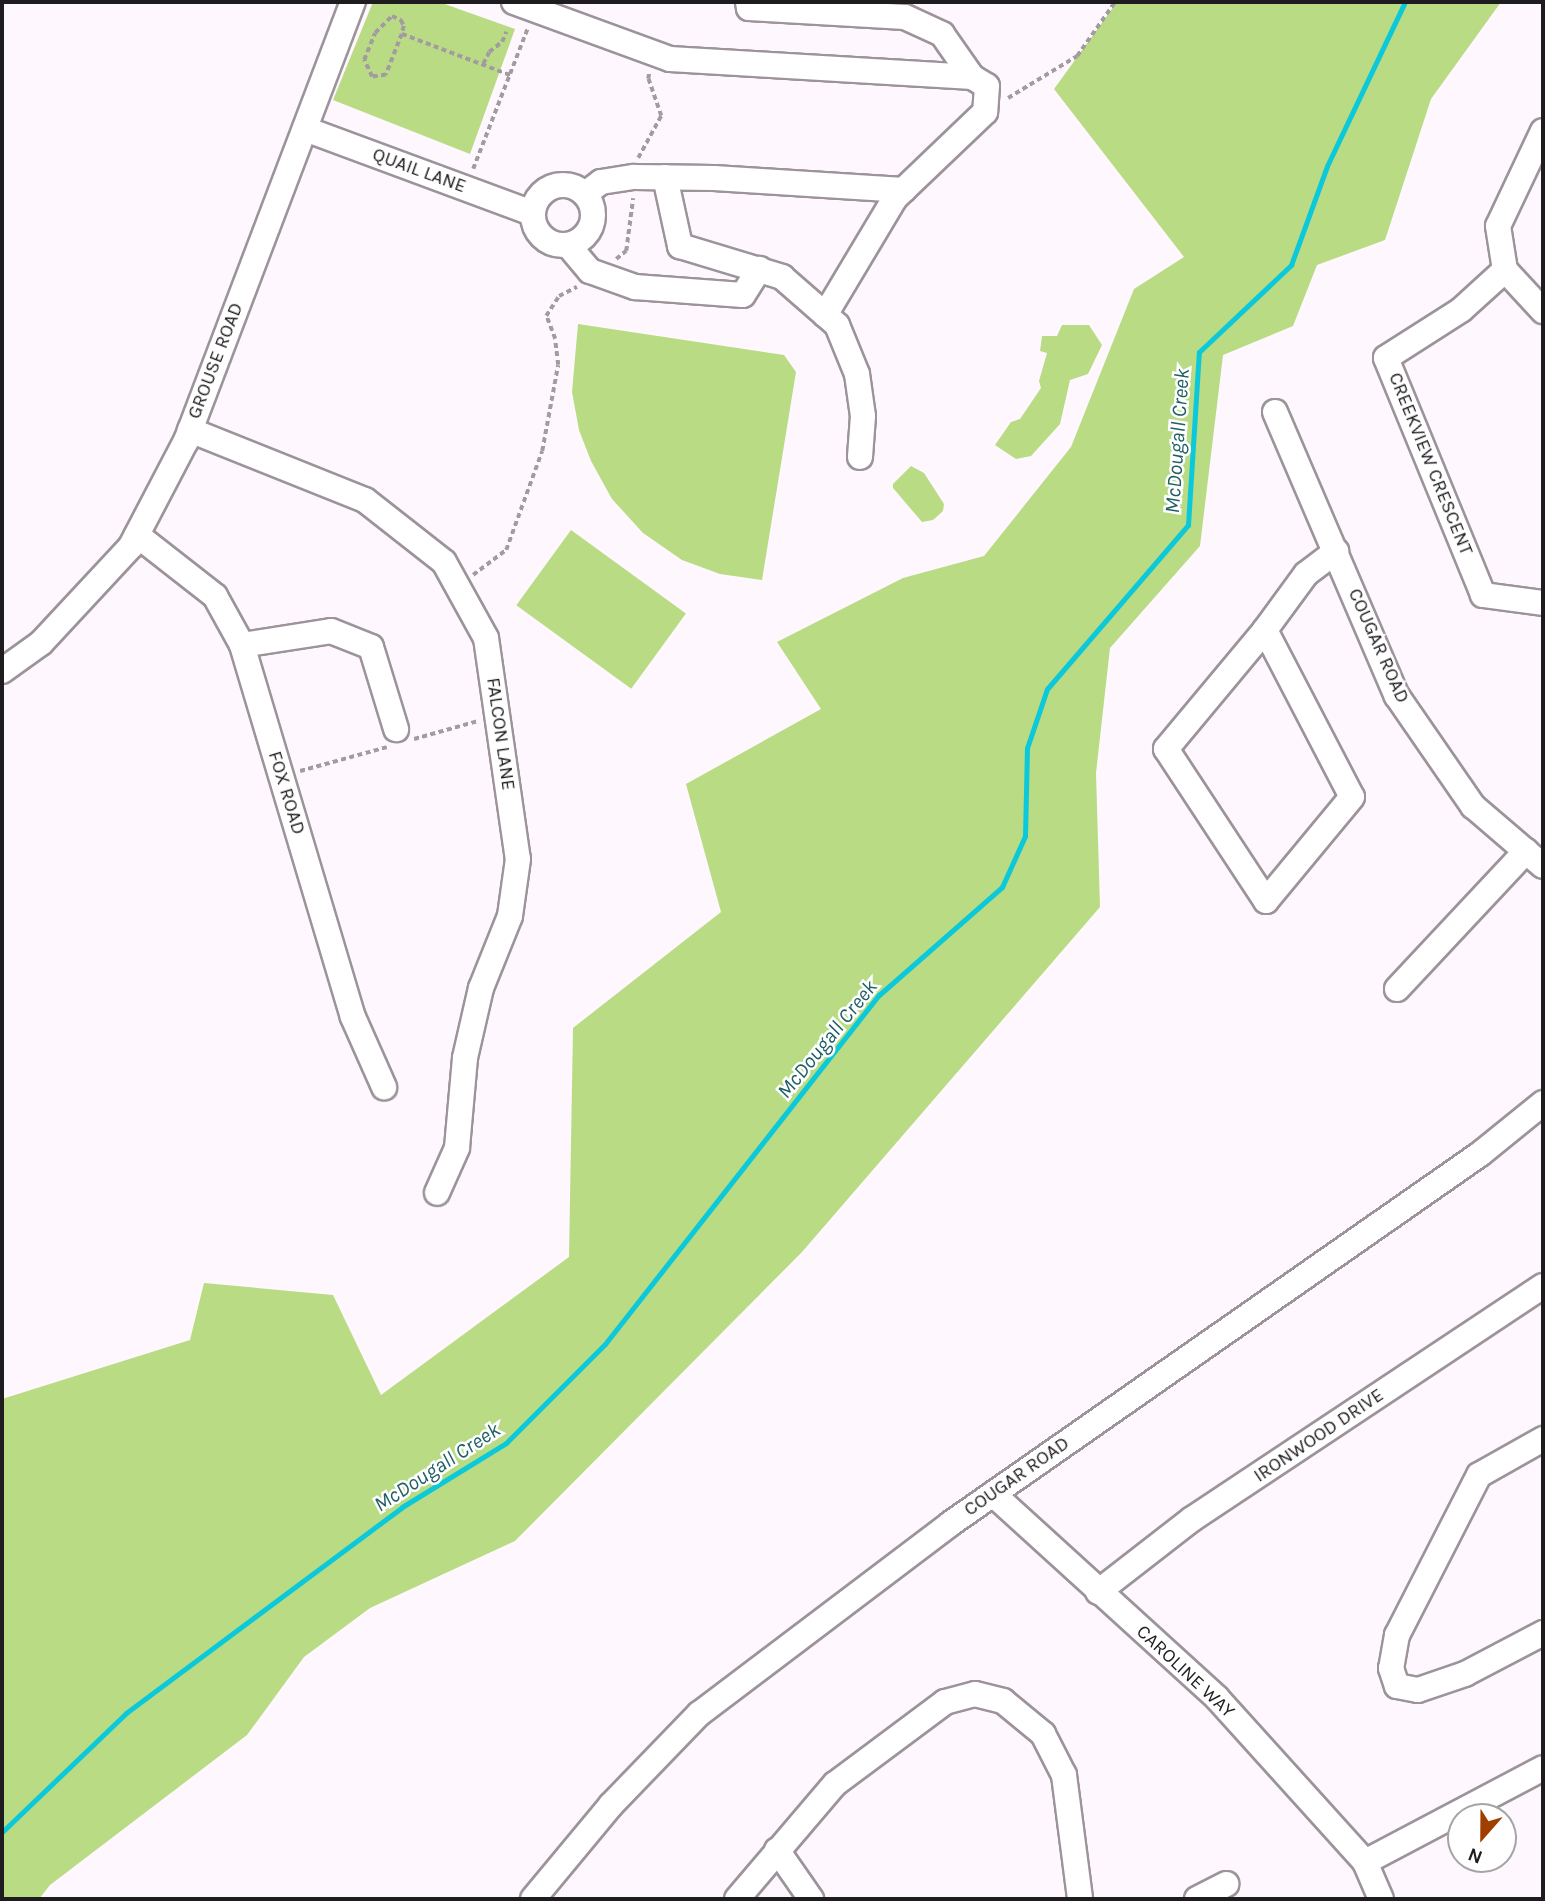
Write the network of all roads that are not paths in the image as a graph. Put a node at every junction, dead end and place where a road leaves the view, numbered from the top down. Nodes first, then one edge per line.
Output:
1 (353, 2) edge
2 (748, 2) edge
3 (523, 10) edge
4 (972, 77) junction
5 (308, 121) junction
6 (1543, 131) edge
7 (665, 177) junction
8 (904, 190) junction
9 (584, 194) junction
10 (535, 205) junction
11 (568, 245) junction
12 (759, 269) junction
13 (1505, 270) junction
14 (1543, 311) edge
15 (825, 315) junction
16 (1275, 412) dead end
17 (190, 430) junction
18 (860, 457) dead end
19 (137, 535) junction
20 (1336, 551) junction
21 (1543, 603) edge
22 (1265, 630) junction
23 (242, 645) junction
24 (2, 671) edge
25 (397, 729) dead end
26 (1534, 858) edge
27 (1397, 989) dead end
28 (384, 1087) dead end
29 (1543, 1103) edge
30 (437, 1193) dead end
31 (1543, 1286) edge
32 (1543, 1439) edge
33 (993, 1494) junction
34 (1098, 1592) junction
35 (1543, 1633) edge
36 (1543, 1768) edge
37 (777, 1850) junction
38 (1365, 1862) junction
39 (533, 1899) edge
40 (737, 1899) edge
41 (811, 1899) edge
42 (1080, 1899) edge
43 (1381, 1899) edge

1 - 5 street, GROUSE ROAD
2 - 4 street
3 - 4 street
4 - 8 street
5 - 10 street, QUAIL LANE
5 - 17 street, GROUSE ROAD
6 - 13 street
7 - 8 street
7 - 9 street
7 - 12 street
8 - 15 street
9 - 10 street
9 - 11 street
10 - 11 street
11 - 12 street
12 - 15 street
13 - 14 street
13 - 21 street, CREEKVIEW CRESCENT
15 - 18 street
16 - 20 street, COUGAR ROAD
17 - 19 street, GROUSE ROAD
17 - 30 street, FALCON LANE
19 - 23 street, FOX ROAD
19 - 24 street, GROUSE ROAD
20 - 22 street
20 - 26 street, COUGAR ROAD
22 - 22 street
23 - 25 street
23 - 28 street, FOX ROAD
26 - 27 street, COUGAR ROAD
29 - 33 street, COUGAR ROAD
31 - 34 street, IRONWOOD DRIVE
32 - 35 street
33 - 34 street, CAROLINE WAY
33 - 39 street, COUGAR ROAD
34 - 38 street, CAROLINE WAY
36 - 38 street
37 - 40 street
37 - 41 street
37 - 42 street
38 - 43 street, CAROLINE WAY

